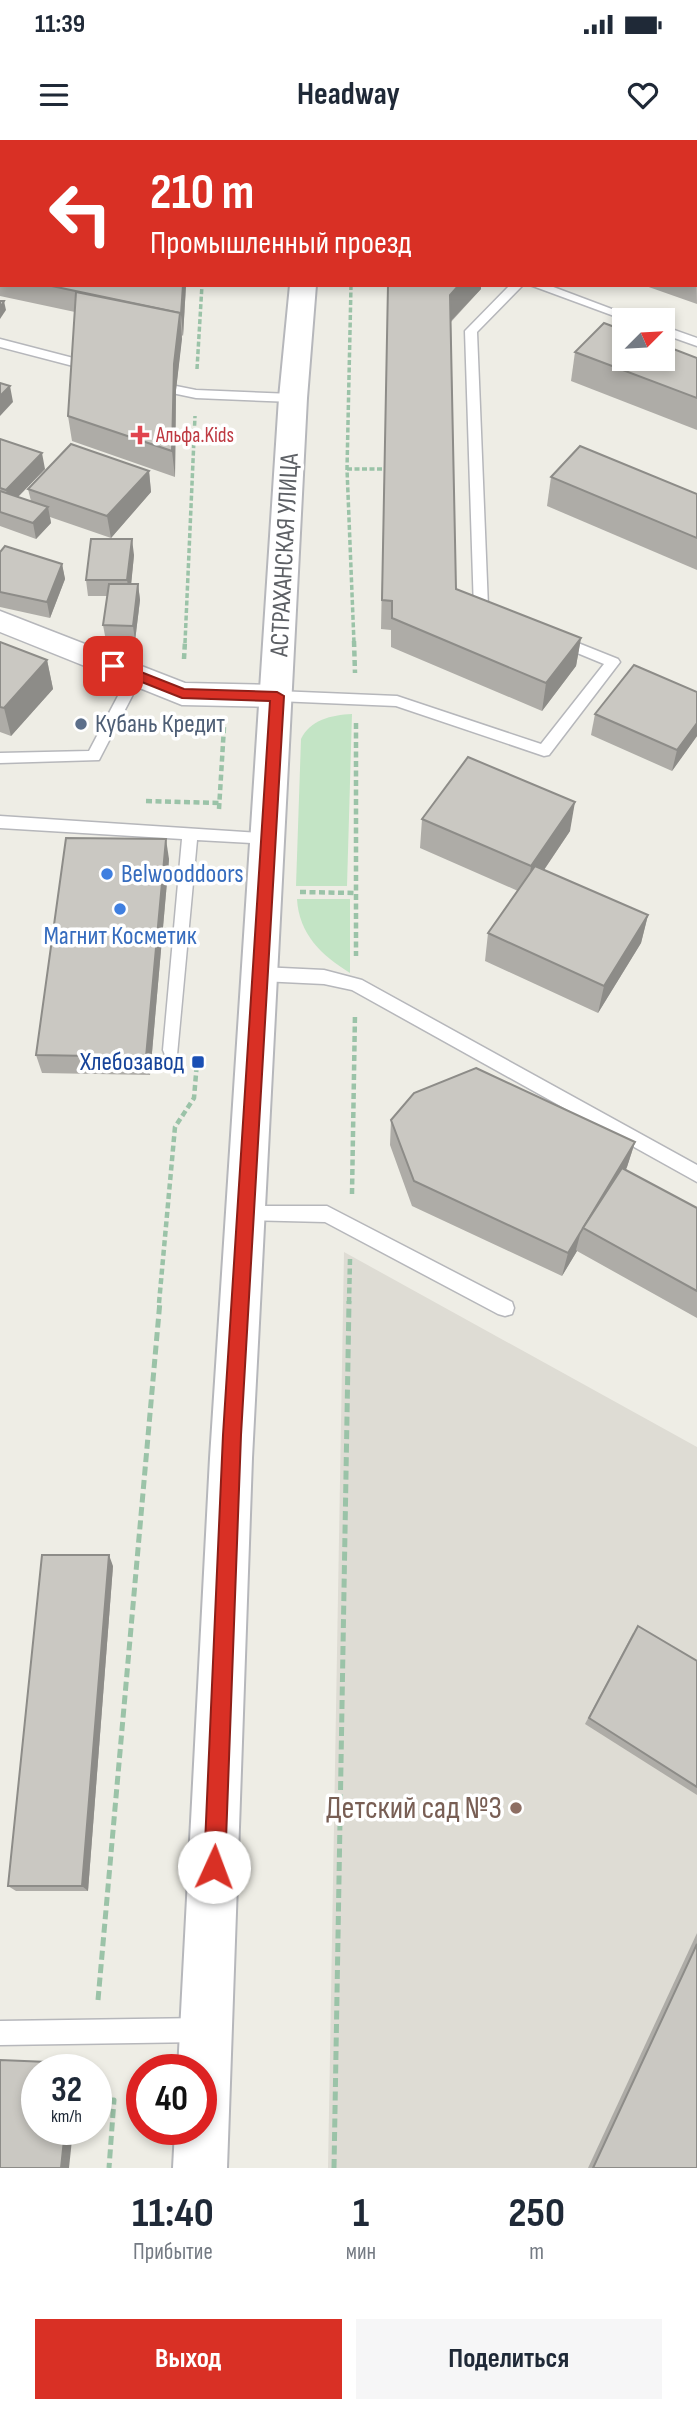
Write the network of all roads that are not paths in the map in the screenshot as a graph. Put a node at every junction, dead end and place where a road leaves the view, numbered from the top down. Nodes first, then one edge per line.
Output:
1 (303, 287) edge
2 (515, 287) edge
3 (542, 287) edge
4 (612, 312) edge
5 (676, 335) edge
6 (697, 342) edge
7 (0, 343) edge
8 (77, 363) edge
9 (176, 390) edge
10 (293, 398) junction
11 (505, 620) edge
12 (0, 621) edge
13 (541, 634) edge
14 (136, 675) junction
15 (277, 696) junction
16 (0, 758) edge
17 (0, 822) edge
18 (190, 834) junction
19 (269, 838) junction
20 (261, 974) junction
21 (171, 1050) dead end
22 (697, 1174) edge
23 (245, 1214) junction
24 (505, 1308) dead end
25 (208, 2030) junction
26 (0, 2033) edge
27 (200, 2168) edge

1 - 10 street, АСТРАХАНСКАЯ УЛИЦА
2 - 11 lane
3 - 4 lane
5 - 6 lane
7 - 8 lane
9 - 10 lane
10 - 15 street, АСТРАХАНСКАЯ УЛИЦА
12 - 14 street
13 - 15 lane
14 - 15 street
14 - 16 lane
15 - 19 street, АСТРАХАНСКАЯ УЛИЦА
17 - 18 lane
18 - 19 lane
18 - 21 lane
19 - 20 street, АСТРАХАНСКАЯ УЛИЦА
20 - 22 lane
20 - 23 street, АСТРАХАНСКАЯ УЛИЦА
23 - 24 lane
23 - 25 street, АСТРАХАНСКАЯ УЛИЦА
25 - 26 lane
25 - 27 street, АСТРАХАНСКАЯ УЛИЦА

